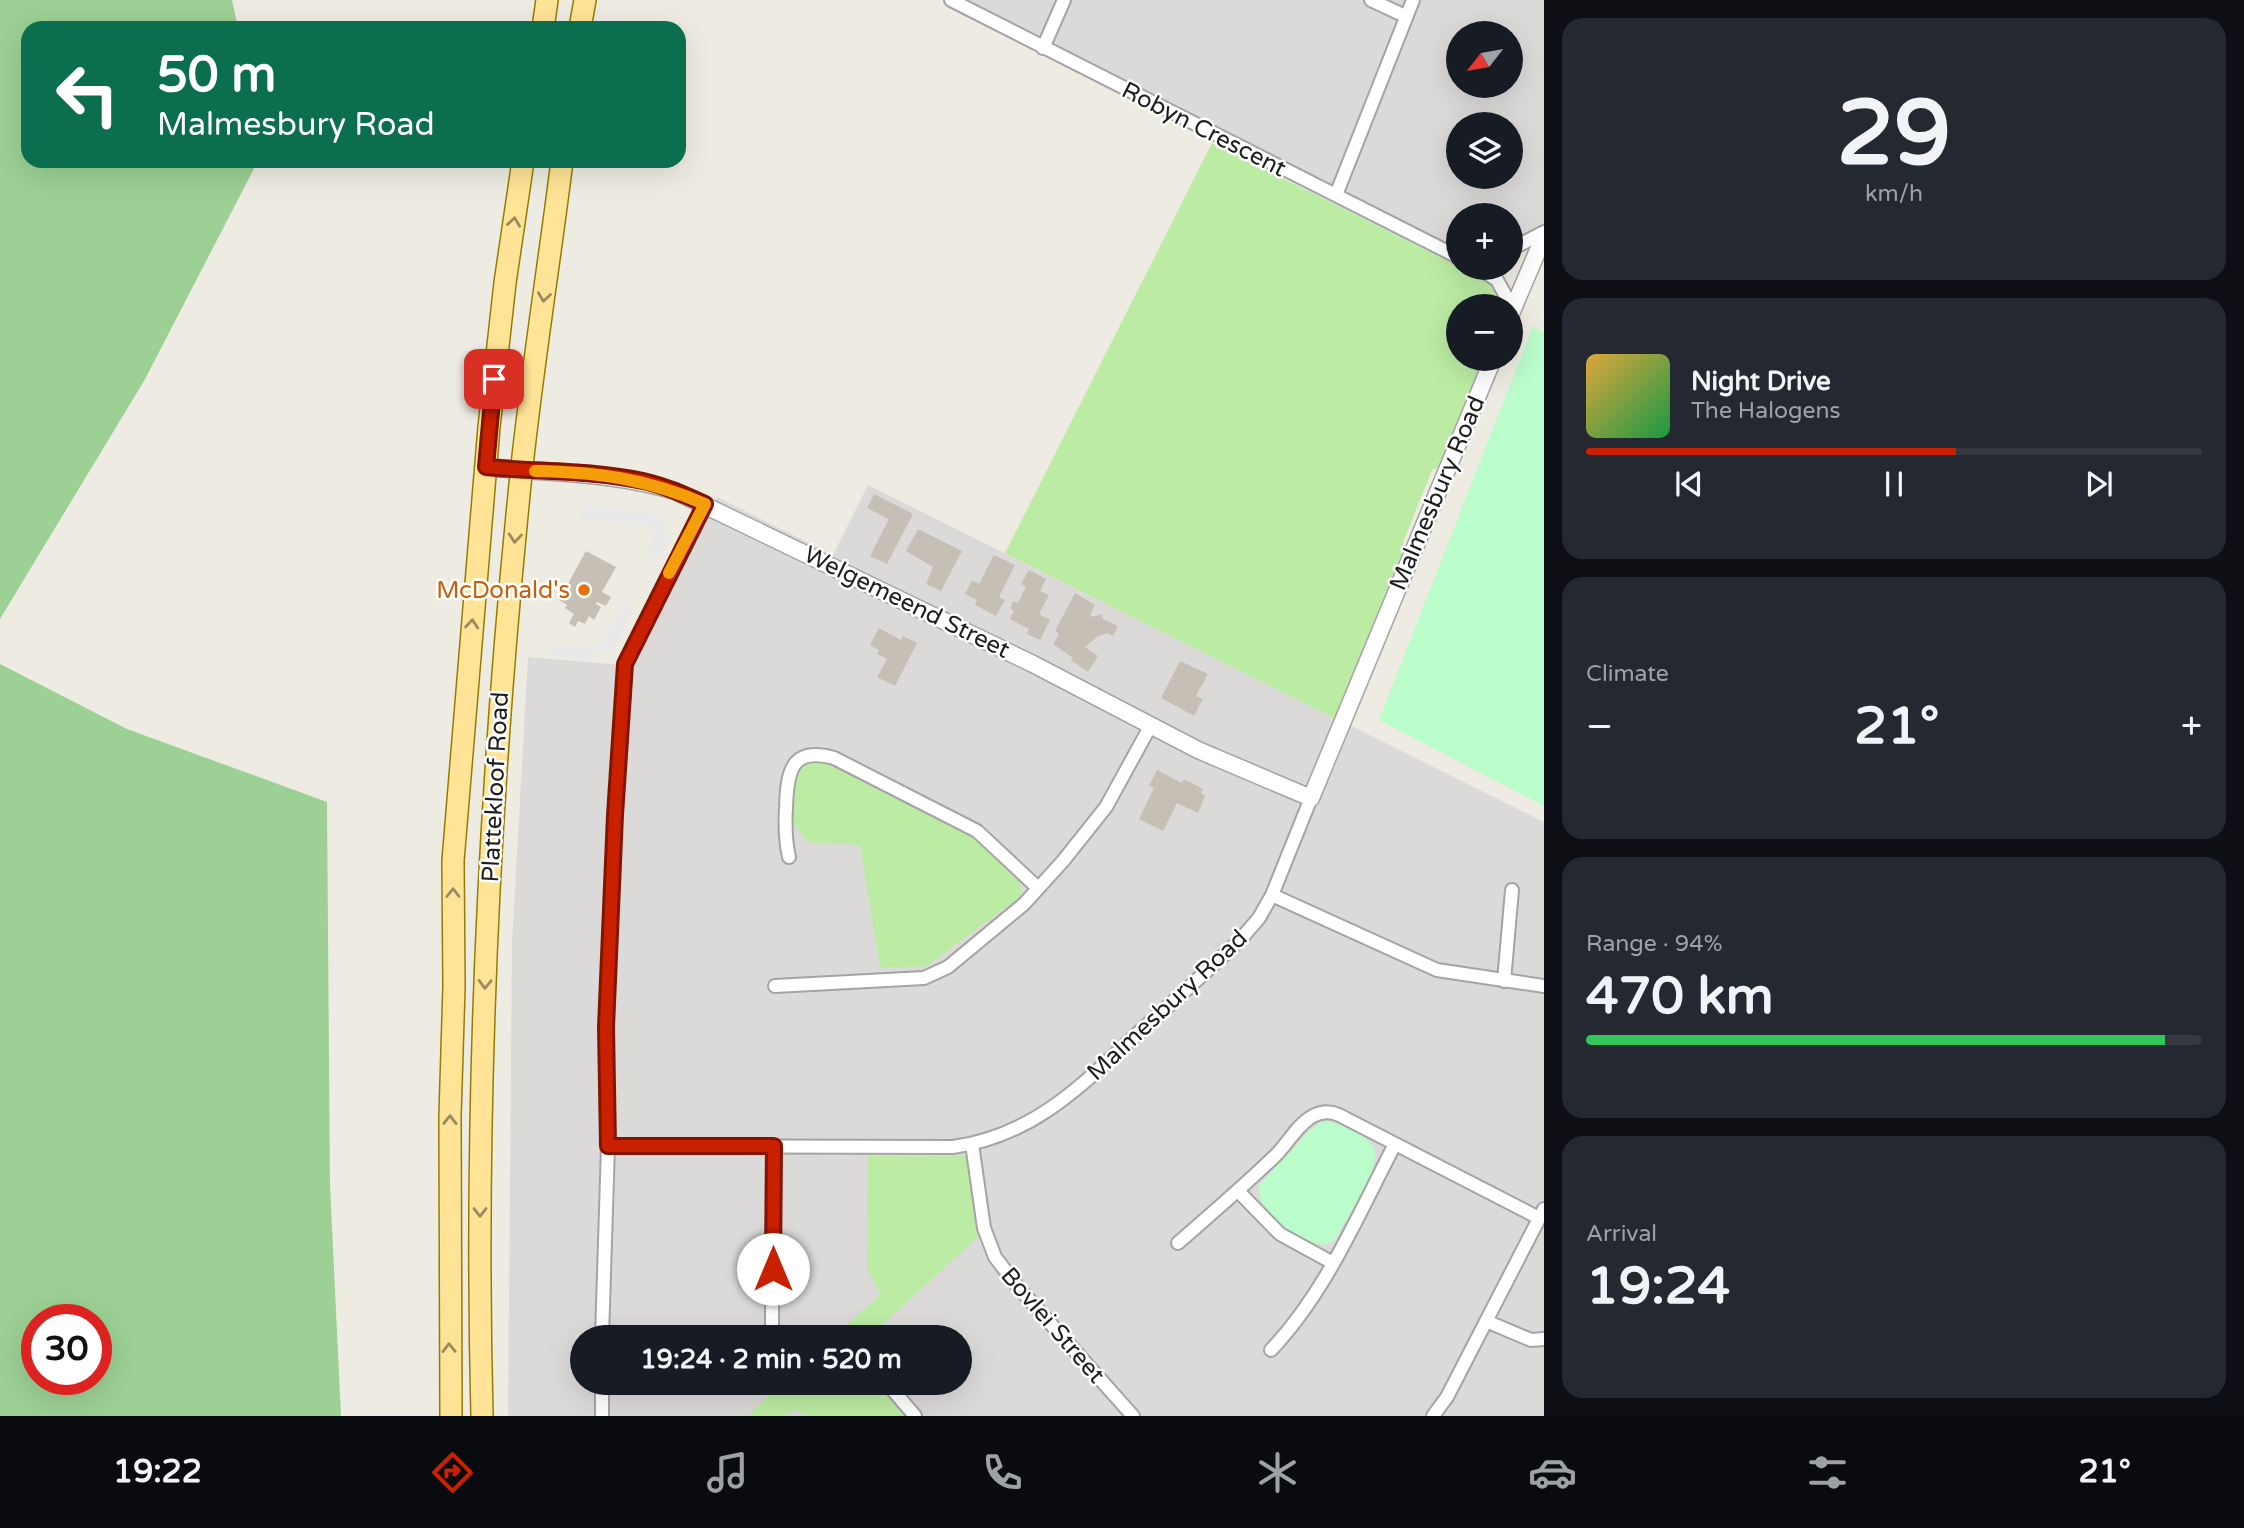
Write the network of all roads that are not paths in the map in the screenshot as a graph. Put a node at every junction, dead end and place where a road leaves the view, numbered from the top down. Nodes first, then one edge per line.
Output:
1 (547, 0) edge
2 (585, 0) edge
3 (951, 0) edge
4 (1064, 0) edge
5 (1371, 0) edge
6 (1413, 0) edge
7 (1405, 16) junction
8 (543, 21) edge
9 (581, 21) edge
10 (1044, 48) junction
11 (522, 168) edge
12 (561, 168) edge
13 (1336, 195) junction
14 (1544, 234) edge
15 (1523, 244) edge
16 (1446, 251) edge
17 (1520, 294) edge
18 (1488, 371) edge
19 (486, 467) junction
20 (521, 470) junction
21 (705, 504) junction
22 (1151, 725) junction
23 (1311, 798) junction
24 (789, 857) dead end
25 (1038, 888) junction
26 (1512, 890) dead end
27 (1272, 895) junction
28 (1504, 981) junction
29 (775, 986) dead end
30 (1544, 986) edge
31 (972, 1144) junction
32 (1395, 1144) junction
33 (608, 1146) junction
34 (774, 1146) junction
35 (1238, 1191) junction
36 (1542, 1213) edge
37 (1178, 1242) dead end
38 (1332, 1263) junction
39 (1486, 1321) junction
40 (602, 1325) edge
41 (772, 1325) edge
42 (1544, 1339) edge
43 (1271, 1350) dead end
44 (602, 1395) edge
45 (897, 1395) edge
46 (451, 1416) edge
47 (482, 1416) edge
48 (602, 1416) edge
49 (915, 1416) edge
50 (1133, 1416) edge
51 (1433, 1416) edge

1 - 8 main road
2 - 9 main road
3 - 10 street, Robyn Crescent
4 - 10 street
5 - 7 street
6 - 7 street
7 - 13 street
10 - 13 street, Robyn Crescent
19 -> 11 main road, Plattekloof Road
12 -> 20 main road, Plattekloof Road
13 - 16 street, Robyn Crescent
14 - 15 street
14 - 17 street
18 - 23 street, Malmesbury Road
19 - 20 street, Welgemeend Street
46 -> 19 main road, Plattekloof Road
20 - 21 street, Welgemeend Street
20 -> 47 main road, Plattekloof Road
21 - 22 street, Welgemeend Street
21 - 33 street
22 - 23 street, Welgemeend Street
22 - 25 street
23 - 27 street, Malmesbury Road
24 - 25 street
25 - 29 street
26 - 28 street
27 - 28 street
27 - 31 street, Malmesbury Road
28 - 30 street
31 - 34 street, Malmesbury Road
31 - 50 street, Bovlei Street
32 - 35 street
32 - 36 street
32 - 38 street
33 - 34 street, Malmesbury Road
33 - 40 street
34 - 41 street
35 - 37 street
35 - 38 street
36 - 39 street
38 - 43 street
39 - 42 street
39 - 51 street
44 - 48 street
45 - 49 street

